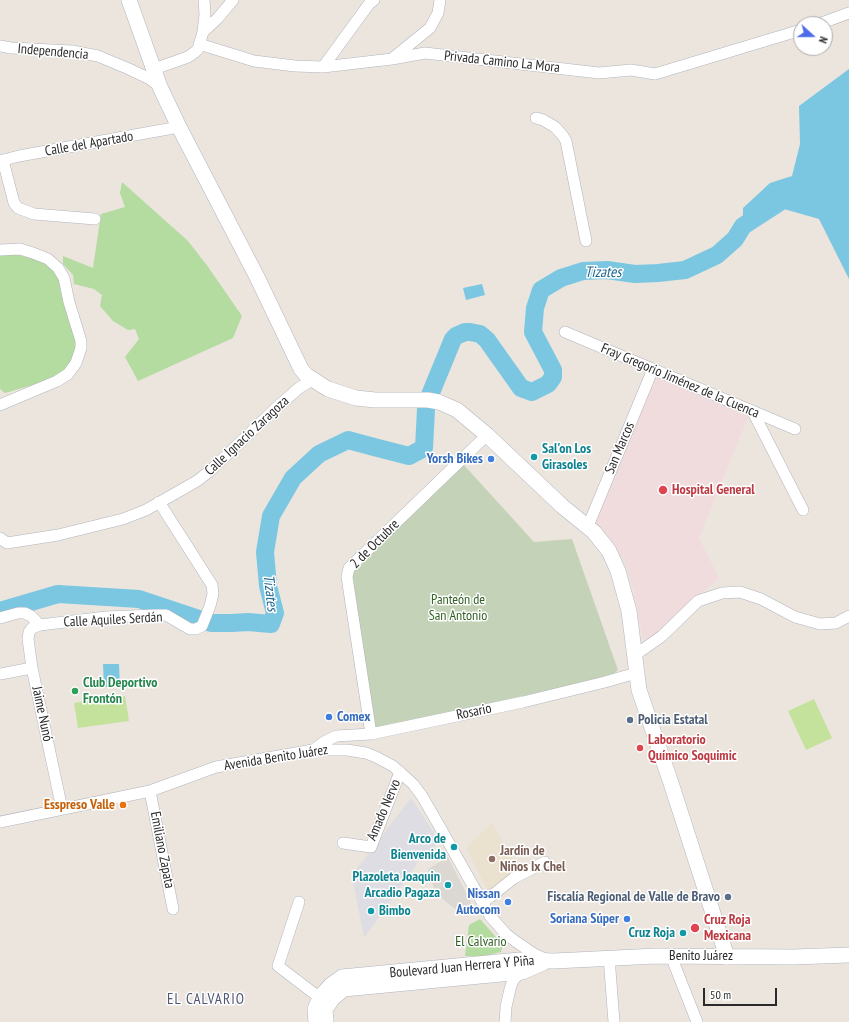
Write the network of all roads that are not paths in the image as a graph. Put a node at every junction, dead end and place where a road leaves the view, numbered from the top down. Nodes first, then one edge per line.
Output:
1 (129, 0) edge
2 (204, 0) edge
3 (233, 0) edge
4 (374, 0) edge
5 (440, 0) edge
6 (849, 13) edge
7 (833, 19) edge
8 (203, 32) junction
9 (793, 32) edge
10 (199, 44) junction
11 (5, 47) edge
12 (0, 55) edge
13 (392, 59) junction
14 (323, 67) junction
15 (154, 69) junction
16 (160, 87) junction
17 (536, 118) dead end
18 (179, 127) junction
19 (1, 161) edge
20 (95, 219) dead end
21 (586, 241) dead end
22 (0, 250) edge
23 (565, 332) dead end
24 (653, 370) junction
25 (312, 380) junction
26 (0, 405) edge
27 (754, 412) junction
28 (795, 429) dead end
29 (487, 435) junction
30 (159, 502) junction
31 (803, 510) dead end
32 (588, 526) junction
33 (2, 544) edge
34 (849, 616) edge
35 (0, 618) edge
36 (40, 625) junction
37 (634, 655) junction
38 (32, 668) junction
39 (636, 673) junction
40 (0, 674) edge
41 (371, 734) junction
42 (314, 750) junction
43 (400, 772) junction
44 (150, 791) junction
45 (62, 809) junction
46 (0, 822) edge
47 (343, 843) dead end
48 (545, 862) dead end
49 (299, 902) dead end
50 (482, 902) junction
51 (173, 909) dead end
52 (849, 955) edge
53 (671, 956) junction
54 (609, 957) junction
55 (727, 957) junction
56 (554, 961) junction
57 (522, 972) junction
58 (320, 998) junction
59 (316, 1022) edge
60 (326, 1022) edge
61 (505, 1022) edge
62 (614, 1022) edge
63 (697, 1022) edge

1 - 15 main road
2 - 8 street
3 - 8 street
4 - 14 street
5 - 13 street
6 - 7 street
8 - 10 street
9 - 13 street, Privada Camino La Mora
10 - 14 street, Privada Camino La Mora
10 - 15 street
11 - 12 street
11 - 16 street, Independencia
13 - 14 street, Privada Camino La Mora
15 - 16 main road
16 - 18 main road
17 - 21 street
18 - 19 street, Calle del Apartado
18 - 25 main road
19 - 20 street
22 - 26 street
23 - 24 street, Fray Gregorio Jiménez de la Cuenca
24 - 27 street, Fray Gregorio Jiménez de la Cuenca
24 - 32 street, San Marcos
25 - 29 main road
25 - 30 street, Calle Ignacio Zaragoza
27 - 28 street, Fray Gregorio Jiménez de la Cuenca
27 - 31 street
29 - 32 main road
29 - 41 street, 2 de Octubre
30 - 33 street, Calle Ignacio Zaragoza
30 - 36 street, Calle Aquiles Serdán
32 - 37 main road
34 - 37 street
35 - 36 street
36 - 38 street, Jaime Nunó
37 - 39 main road
38 - 40 street
38 - 45 street, Jaime Nunó
39 - 41 street, Rosario
39 - 55 main road
41 - 42 street, Rosario
42 - 43 street, Avenida Benito Juárez
42 - 44 street, Avenida Benito Juárez
43 - 47 street, Amado Nervo
43 - 50 street, Avenida Benito Juárez
44 - 45 street, Avenida Benito Juárez
44 - 51 street, Emiliano Zapata
45 - 46 street, Avenida Benito Juárez
48 - 50 street
49 - 58 street
50 - 56 street, Avenida Benito Juárez
52 - 55 main road, Benito Juárez
53 - 54 main road, Benito Juárez
53 - 55 main road, Benito Juárez
53 - 63 street
54 - 56 main road, Benito Juárez
54 - 62 street
56 - 57 main road, Boulevard Juan Herrera Y Piña
56 - 58 main road, Boulevard Juan Herrera Y Piña
57 - 60 main road, Boulevard Juan Herrera Y Piña
57 - 61 street
58 - 59 main road, Boulevard Juan Herrera Y Piña

